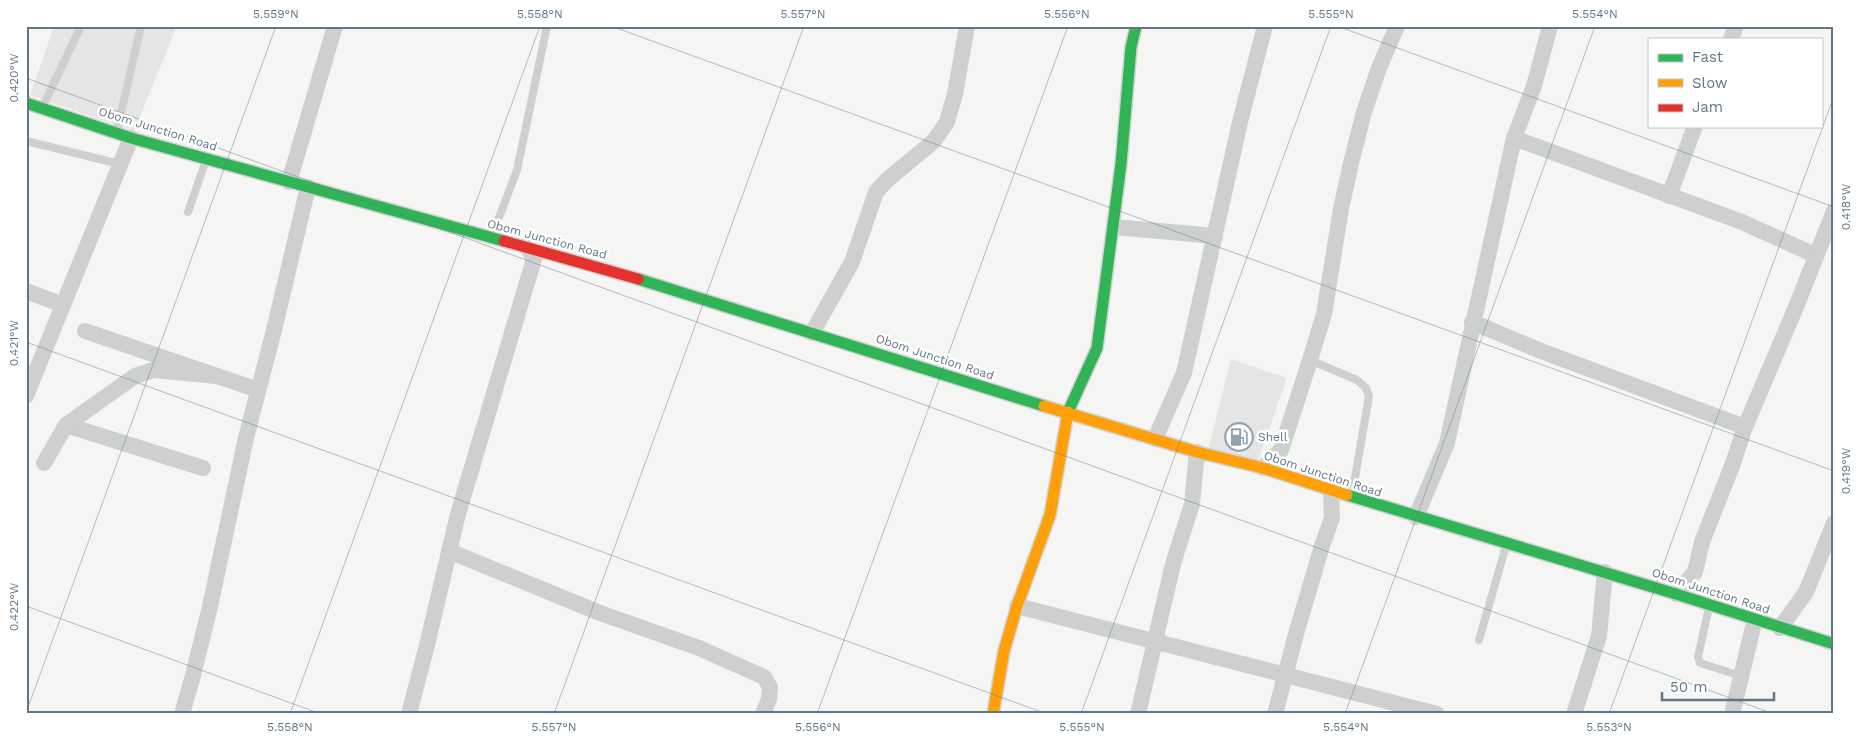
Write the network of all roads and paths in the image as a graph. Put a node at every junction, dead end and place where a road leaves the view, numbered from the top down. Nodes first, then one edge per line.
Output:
1 (80, 26) edge
2 (142, 26) edge
3 (335, 26) edge
4 (546, 26) edge
5 (967, 26) edge
6 (1136, 26) edge
7 (1265, 26) edge
8 (1397, 26) edge
9 (1550, 26) edge
10 (1736, 26) edge
11 (1731, 38) edge
12 (26, 103) edge
13 (42, 108) junction
14 (1694, 128) edge
15 (123, 135) junction
16 (1514, 138) junction
17 (26, 140) edge
18 (207, 158) junction
19 (120, 164) junction
20 (289, 182) junction
21 (308, 187) junction
22 (1669, 196) junction
23 (188, 212) dead end
24 (1834, 212) edge
25 (1114, 227) junction
26 (1214, 236) junction
27 (491, 238) junction
28 (527, 247) junction
29 (1815, 255) junction
30 (26, 291) edge
31 (63, 305) junction
32 (1472, 322) junction
33 (85, 331) dead end
34 (812, 333) junction
35 (1310, 360) junction
36 (217, 376) junction
37 (258, 390) junction
38 (26, 396) edge
39 (1067, 413) junction
40 (66, 425) junction
41 (1745, 427) junction
42 (1155, 439) junction
43 (1197, 452) junction
44 (44, 463) dead end
45 (203, 468) dead end
46 (1263, 468) junction
47 (1331, 491) junction
48 (1351, 497) junction
49 (1416, 517) junction
50 (1834, 523) edge
51 (1506, 544) junction
52 (449, 551) junction
53 (1605, 572) junction
54 (1676, 594) junction
55 (1709, 604) junction
56 (1017, 606) junction
57 (1756, 619) junction
58 (1780, 628) junction
59 (1479, 640) dead end
60 (1154, 642) junction
61 (1834, 644) edge
62 (1286, 676) junction
63 (1741, 676) junction
64 (182, 714) edge
65 (409, 714) edge
66 (762, 714) edge
67 (993, 714) edge
68 (1138, 714) edge
69 (1275, 714) edge
70 (1437, 714) edge
71 (1574, 714) edge
72 (1732, 714) edge

1 - 13 lane
2 - 15 lane
3 - 20 street
4 - 27 lane
5 - 34 street
6 - 25 main road
7 - 26 street
8 - 35 street
9 - 16 street
10 - 11 street
12 - 13 main road, Obom Junction Road
13 - 15 main road, Obom Junction Road
14 - 22 street
15 - 18 main road, Obom Junction Road
15 - 19 street
16 - 22 street
16 - 32 street
17 - 19 lane
18 - 20 main road, Obom Junction Road
18 - 23 lane
19 - 31 street
20 - 21 main road, Obom Junction Road
21 - 27 main road, Obom Junction Road
21 - 37 street
22 - 29 street
24 - 29 street
25 - 26 street
25 - 39 main road
26 - 42 street
27 - 28 main road, Obom Junction Road
28 - 34 main road, Obom Junction Road
28 - 52 street
29 - 41 street
30 - 31 street
31 - 38 street
32 - 41 street
32 - 49 street
33 - 36 street
34 - 39 main road, Obom Junction Road
35 - 46 street
35 - 48 lane
36 - 37 street
36 - 40 street
37 - 64 street
39 - 42 main road, Obom Junction Road
39 - 56 main road
40 - 44 street
40 - 45 street
41 - 54 street
42 - 43 main road, Obom Junction Road
43 - 46 main road, Obom Junction Road
43 - 60 street
46 - 47 main road, Obom Junction Road
47 - 48 main road, Obom Junction Road
47 - 62 street
48 - 49 main road, Obom Junction Road
49 - 51 main road, Obom Junction Road
50 - 58 street
51 - 53 main road, Obom Junction Road
51 - 59 lane
52 - 65 street
52 - 66 street
53 - 54 main road, Obom Junction Road
53 - 71 street
54 - 55 main road, Obom Junction Road
55 - 57 main road, Obom Junction Road
55 - 63 lane
56 - 60 street
56 - 67 main road
57 - 58 main road, Obom Junction Road
57 - 63 street
58 - 61 main road, Obom Junction Road
60 - 62 street
60 - 68 street
62 - 69 street
62 - 70 street
63 - 72 street

